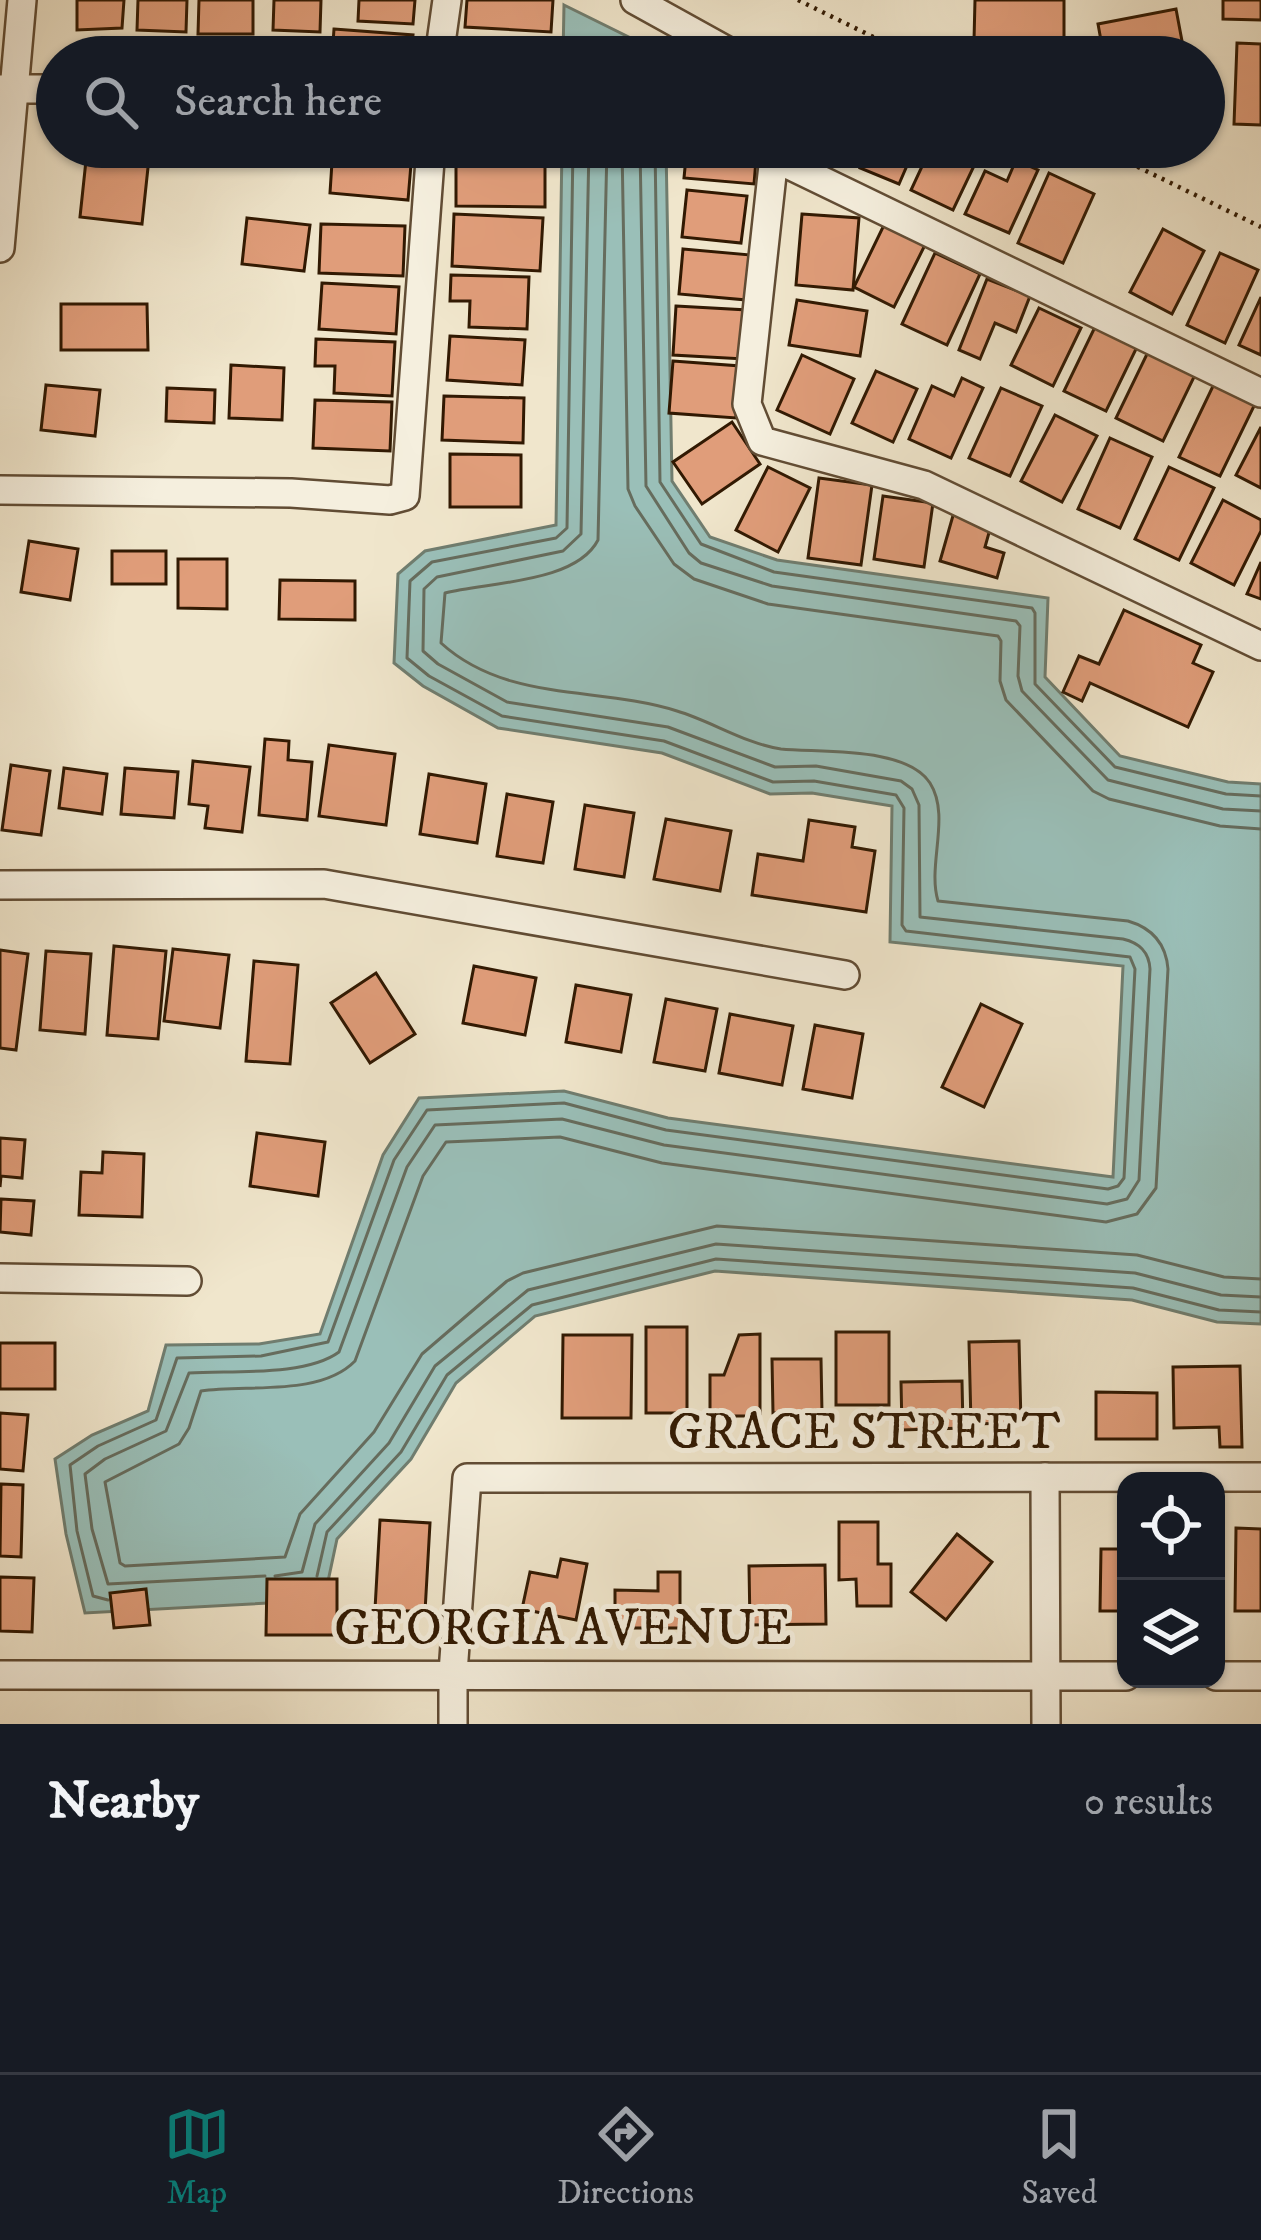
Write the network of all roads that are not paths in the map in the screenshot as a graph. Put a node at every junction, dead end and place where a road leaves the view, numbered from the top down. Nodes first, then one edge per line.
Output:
1 (22, 0) edge
2 (448, 0) edge
3 (635, 0) edge
4 (442, 36) edge
5 (700, 36) edge
6 (7, 89) edge
7 (428, 168) edge
8 (773, 168) edge
9 (805, 168) edge
10 (0, 248) edge
11 (1261, 393) edge
12 (0, 490) edge
13 (1261, 646) edge
14 (0, 885) edge
15 (844, 975) dead end
16 (0, 1277) edge
17 (187, 1281) dead end
18 (1045, 1477) junction
19 (1261, 1477) edge
20 (453, 1673) junction
21 (0, 1675) edge
22 (1044, 1676) junction
23 (1117, 1676) edge
24 (1225, 1676) edge
25 (1261, 1676) edge
26 (453, 1724) edge
27 (1046, 1724) edge

1 - 6 street
2 - 4 street
3 - 5 street
6 - 10 street
7 - 12 street
8 - 13 street
9 - 11 street
14 - 15 street
16 - 17 street
18 - 19 street, GRACE STREET
18 - 20 street, GRACE STREET
18 - 22 street
20 - 21 street, GEORGIA AVENUE
20 - 22 street, GEORGIA AVENUE
20 - 26 street
22 - 23 street, GEORGIA AVENUE
22 - 27 street
24 - 25 street

